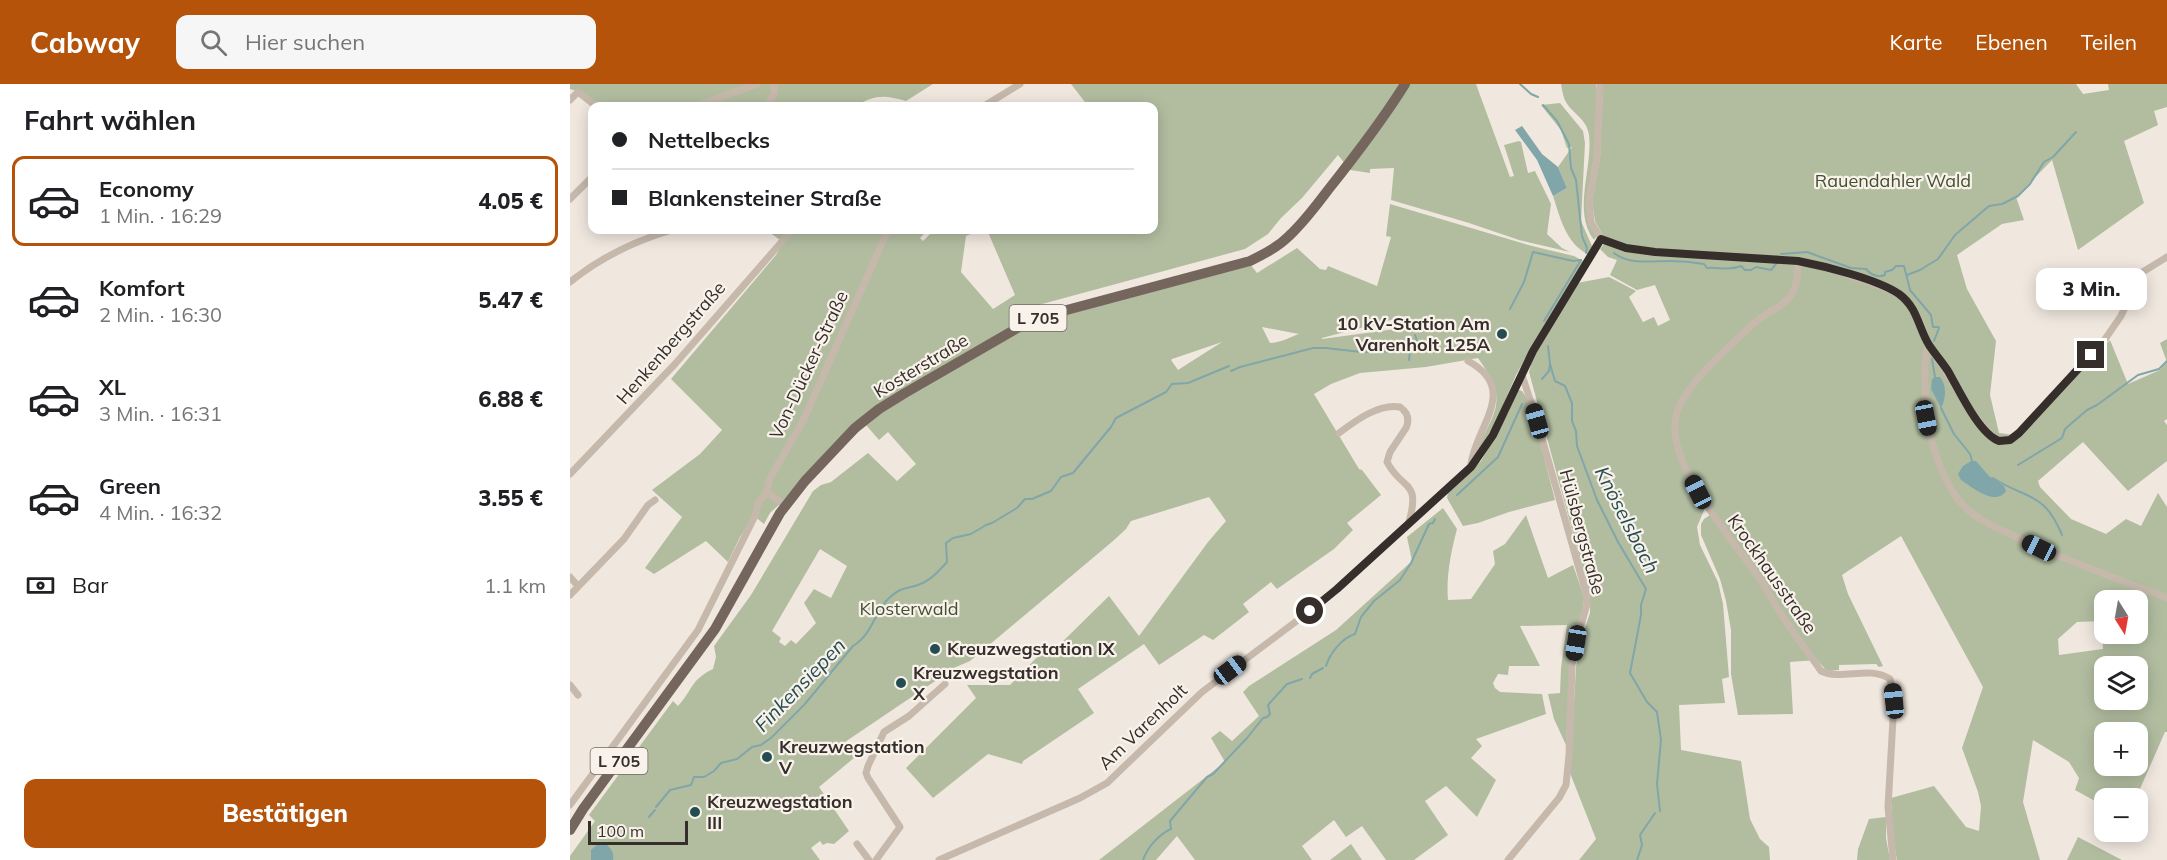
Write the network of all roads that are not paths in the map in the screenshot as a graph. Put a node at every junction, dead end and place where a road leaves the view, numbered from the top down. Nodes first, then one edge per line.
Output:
1 (758, 84) edge
2 (773, 84) edge
3 (1020, 84) edge
4 (1405, 84) edge
5 (1600, 84) edge
6 (570, 100) edge
7 (591, 102) edge
8 (707, 102) edge
9 (769, 102) edge
10 (991, 102) edge
11 (588, 181) edge
12 (570, 199) edge
13 (661, 234) edge
14 (789, 234) edge
15 (886, 234) edge
16 (1601, 239) junction
17 (2167, 257) edge
18 (1798, 261) junction
19 (570, 282) edge
20 (1928, 344) junction
21 (1468, 361) dead end
22 (1522, 375) junction
23 (1339, 433) dead end
24 (1471, 467) junction
25 (570, 474) edge
26 (767, 492) junction
27 (655, 500) dead end
28 (786, 506) junction
29 (1409, 522) junction
30 (570, 577) edge
31 (578, 586) junction
32 (570, 594) edge
33 (2167, 598) edge
34 (945, 684) dead end
35 (570, 685) edge
36 (578, 695) dead end
37 (570, 806) edge
38 (570, 830) edge
39 (857, 844) dead end
40 (869, 860) edge
41 (876, 860) edge
42 (939, 860) edge
43 (1508, 860) edge
44 (1893, 860) edge

1 - 8 street
2 - 9 street
3 - 10 street
4 - 28 main road, Kosterstraße / L 705
5 - 16 street
6 - 7 street
11 - 12 street
13 - 19 street
14 - 25 street, Henkenbergstraße
15 - 26 street, Von-Dücker-Straße
16 - 18 street
16 - 22 street, Am Varenholt
17 - 20 street
18 - 20 street
18 - 44 street, Krockhausstraße
20 - 33 street
21 - 24 street
22 - 24 street, Am Varenholt
22 - 43 street, Hülsbergstraße
23 - 29 street
24 - 29 street, Am Varenholt
26 - 28 street
26 - 37 street
27 - 31 street
28 - 38 main road, Kosterstraße / L 705
29 - 42 street, Am Varenholt
30 - 31 street
31 - 32 street
34 - 41 street
35 - 36 street
39 - 40 street

